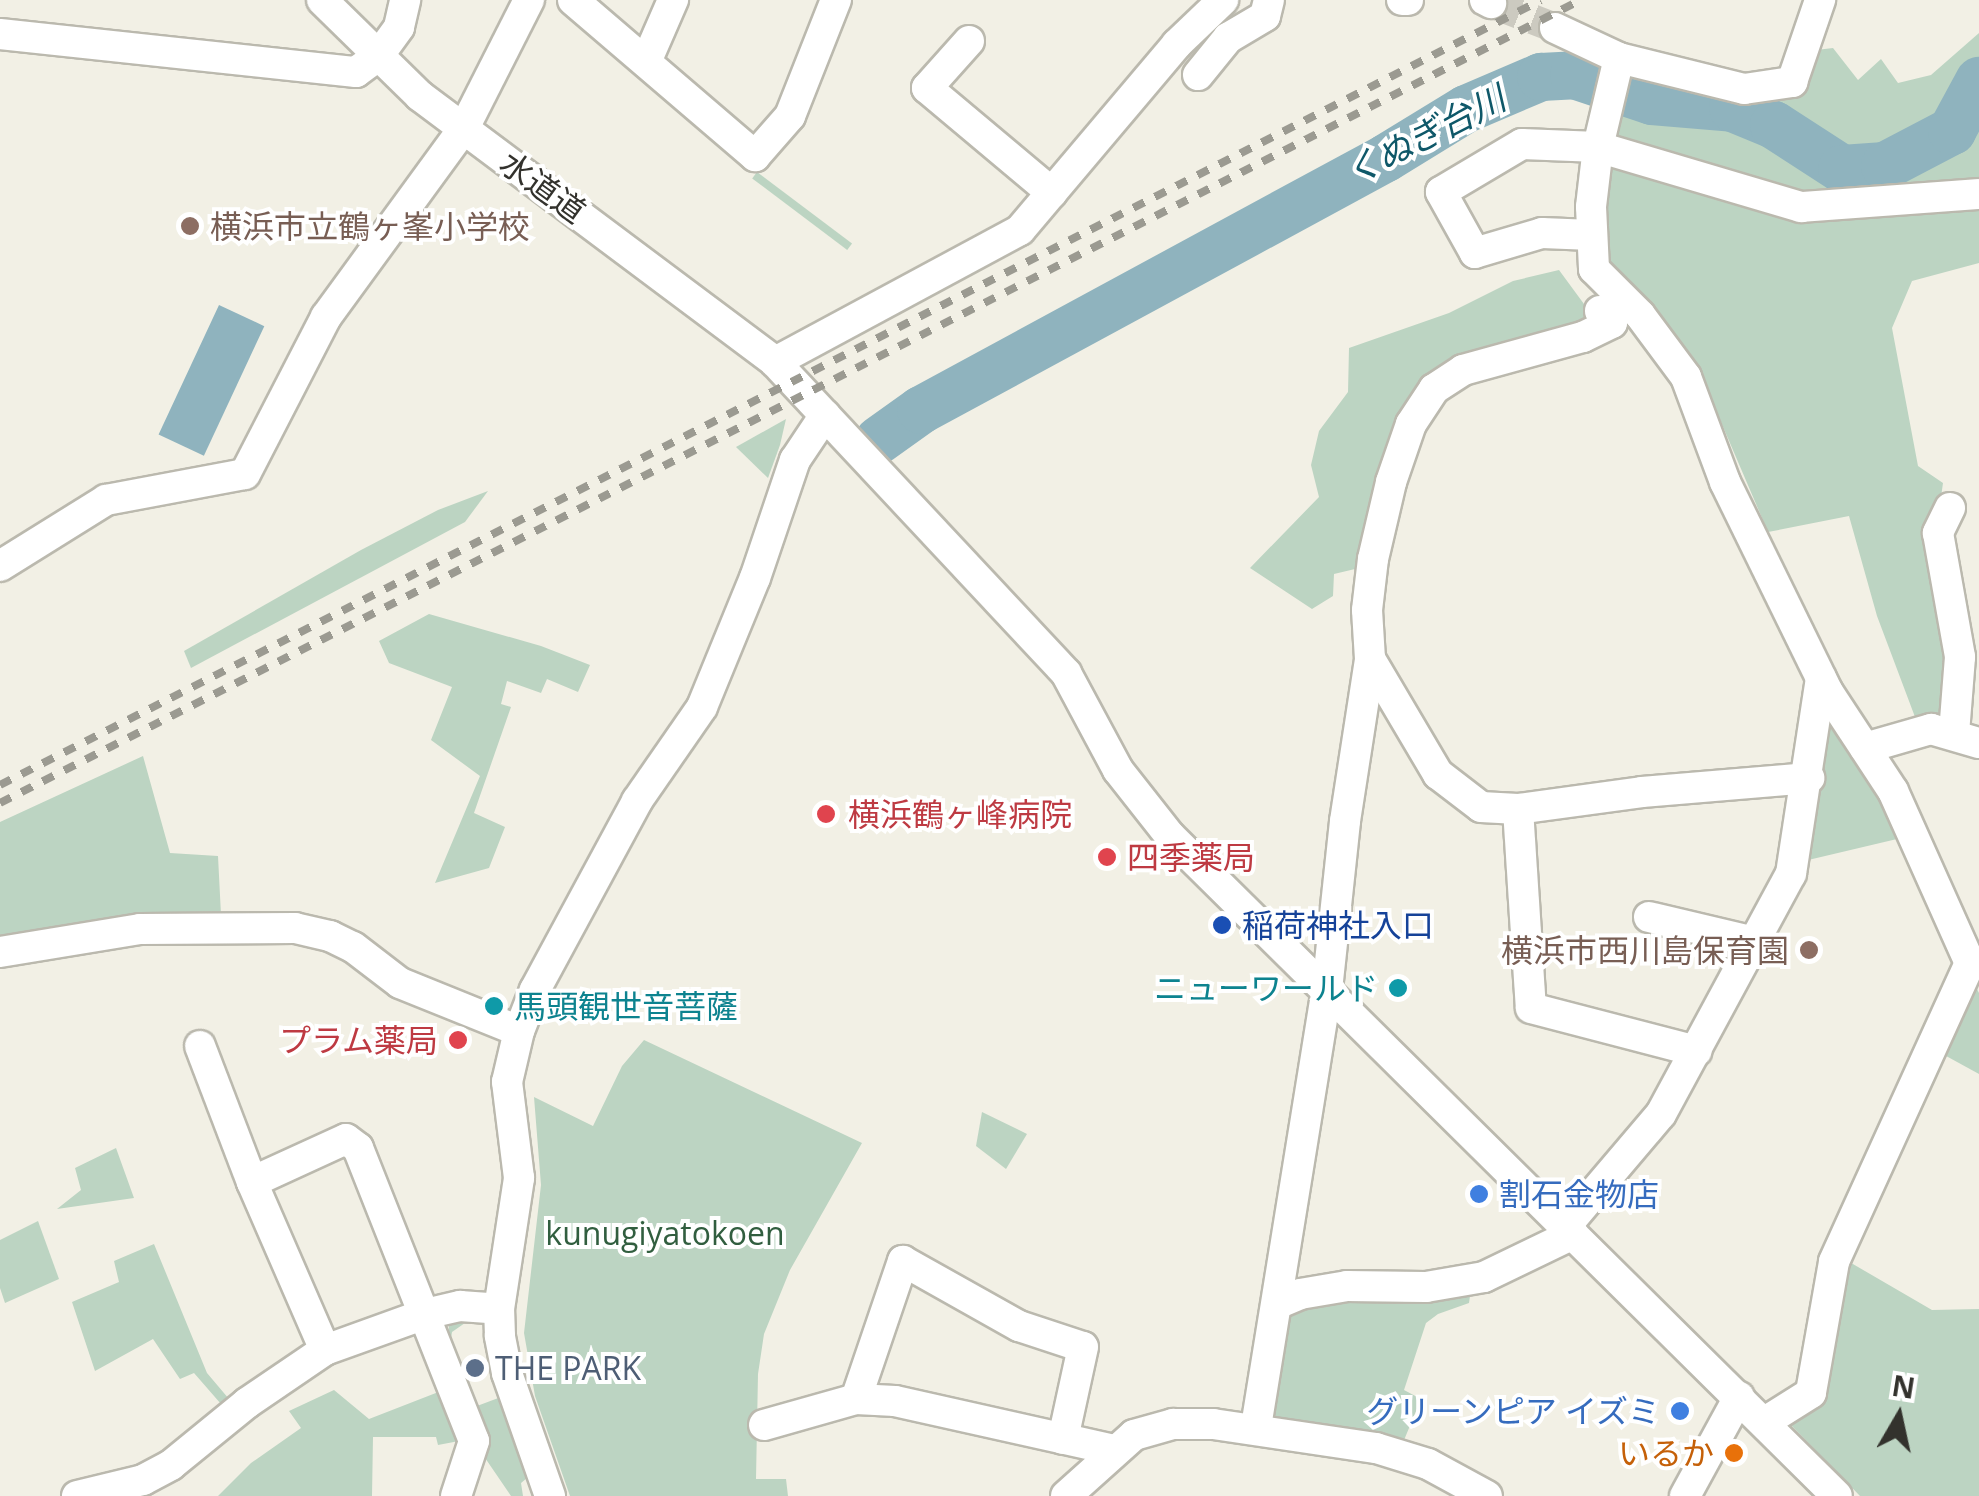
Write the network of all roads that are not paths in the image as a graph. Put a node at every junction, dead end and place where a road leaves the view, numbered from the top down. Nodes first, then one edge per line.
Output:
1 (322, 0) edge
2 (405, 0) edge
3 (529, 0) edge
4 (573, 0) edge
5 (673, 0) edge
6 (836, 0) edge
7 (1223, 0) edge
8 (1270, 0) edge
9 (1820, 0) edge
10 (1555, 28) tunnel mouth
11 (0, 34) edge
12 (969, 41) dead end
13 (378, 55) junction
14 (646, 62) junction
15 (1198, 75) dead end
16 (1613, 78) junction
17 (464, 128) junction
18 (1598, 147) junction
19 (1052, 192) junction
20 (1979, 194) edge
21 (1592, 235) junction
22 (1592, 289) junction
23 (775, 362) junction
24 (825, 414) junction
25 (1950, 508) dead end
26 (0, 566) edge
27 (1370, 659) junction
28 (1821, 678) junction
29 (1966, 738) edge
30 (1865, 748) junction
31 (1808, 778) junction
32 (1518, 809) junction
33 (1649, 917) dead end
34 (1755, 942) junction
35 (0, 952) edge
36 (1974, 971) edge
37 (1327, 990) junction
38 (519, 1031) junction
39 (200, 1046) dead end
40 (1696, 1051) junction
41 (252, 1182) junction
42 (1569, 1230) junction
43 (1277, 1304) junction
44 (499, 1310) junction
45 (425, 1314) junction
46 (324, 1350) junction
47 (1739, 1398) junction
48 (856, 1399) junction
49 (1764, 1422) junction
50 (764, 1424) dead end
51 (1256, 1428) junction
52 (1063, 1438) junction
53 (1114, 1450) junction
54 (77, 1496) edge
55 (456, 1496) edge
56 (550, 1496) edge
57 (1066, 1496) edge
58 (1487, 1496) edge
59 (1685, 1496) edge
60 (1838, 1496) edge

1 - 13 street, 水道道
2 - 13 street
3 - 17 street
4 - 14 street
5 - 14 street
6 - 14 street
7 - 19 street
8 - 15 street
9 - 16 street
10 - 16 street
11 - 13 street
12 - 19 street
13 - 17 street, 水道道
16 - 18 street
17 - 23 street, 水道道
17 - 26 street
18 - 20 street
18 - 21 street
18 - 21 street
19 - 23 street
21 - 22 street
22 - 27 street
22 - 28 street
23 - 24 street, 水道道
24 - 37 street, 水道道
24 - 38 street
25 - 29 street
27 - 32 street
27 - 37 street
28 - 30 street
28 - 31 street
29 - 30 street
30 - 36 street
31 - 32 street
31 - 34 street
32 - 40 street
33 - 34 street
34 - 40 street
35 - 38 street
36 - 49 street
37 - 42 street, 水道道
37 - 43 street
38 - 44 street
39 - 41 street
40 - 42 street
41 - 45 street
41 - 46 street
42 - 43 street
42 - 47 street, 水道道
43 - 51 street
44 - 45 street
44 - 56 street
45 - 46 street
45 - 55 street
46 - 54 street
47 - 49 street, 水道道
47 - 59 street
48 - 50 street
48 - 52 street
48 - 52 street
49 - 60 street, 水道道
51 - 53 street
51 - 58 street
52 - 53 street
53 - 57 street

